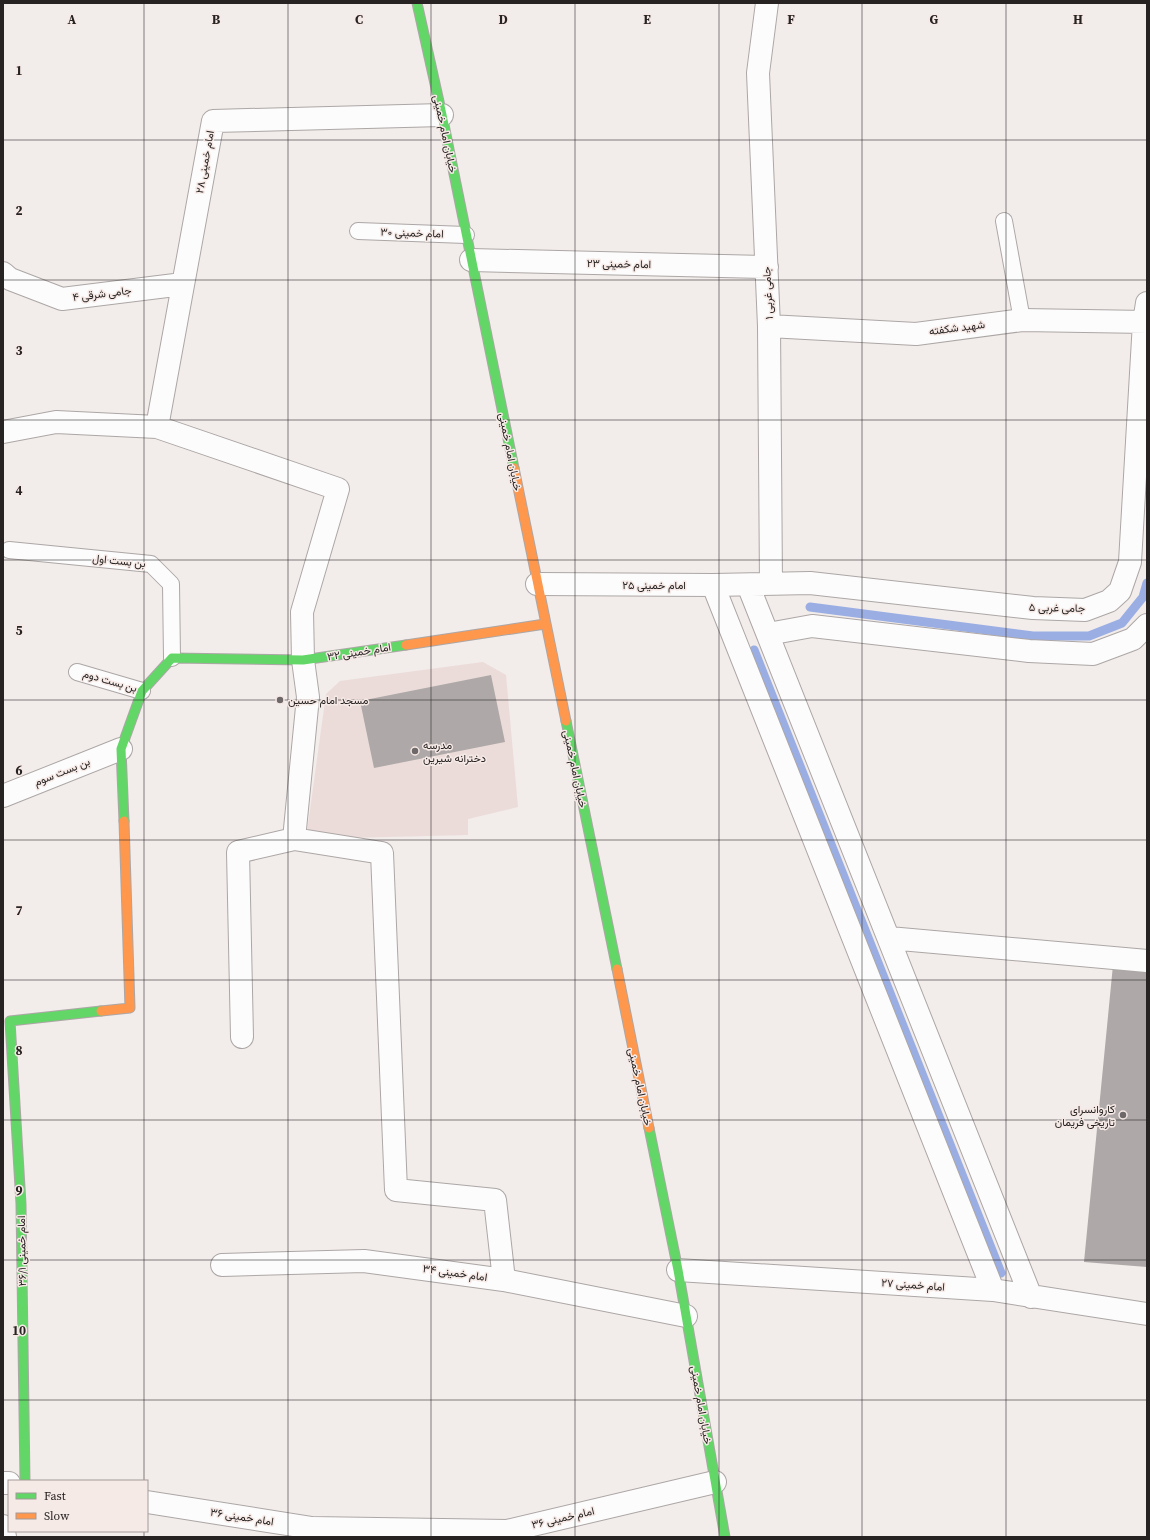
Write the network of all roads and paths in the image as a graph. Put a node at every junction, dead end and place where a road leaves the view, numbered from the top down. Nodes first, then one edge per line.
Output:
1 (417, 3) edge
2 (767, 3) edge
3 (442, 115) junction
4 (1004, 221) dead end
5 (358, 231) dead end
6 (466, 234) junction
7 (471, 260) junction
8 (767, 267) junction
9 (3, 273) edge
10 (183, 284) junction
11 (1146, 316) edge
12 (1022, 320) junction
13 (769, 326) junction
14 (156, 427) junction
15 (3, 432) edge
16 (9, 550) dead end
17 (537, 584) junction
18 (771, 584) junction
19 (713, 585) junction
20 (748, 585) junction
21 (545, 624) junction
22 (768, 634) junction
23 (1142, 635) edge
24 (172, 658) junction
25 (303, 660) junction
26 (77, 672) dead end
27 (142, 691) junction
28 (121, 749) junction
29 (3, 796) edge
30 (294, 839) junction
31 (889, 938) junction
32 (1147, 962) edge
33 (242, 1037) dead end
34 (222, 1265) dead end
35 (678, 1270) junction
36 (504, 1280) junction
37 (993, 1290) junction
38 (1031, 1297) junction
39 (1147, 1314) edge
40 (686, 1316) junction
41 (25, 1480) edge
42 (715, 1482) junction
43 (148, 1502) edge
44 (3, 1526) edge
45 (5, 1537) edge
46 (725, 1537) edge

1 - 3 street, خیابان امام خمینی
2 - 8 street, جامی غربی ۱
3 - 6 street, خیابان امام خمینی
3 - 10 street, امام خمینی ۲۸
4 - 12 lane
5 - 6 lane, امام خمینی ۳۰
6 - 7 street, خیابان امام خمینی
7 - 8 street, امام خمینی ۲۳
7 - 17 street, خیابان امام خمینی
8 - 13 street, جامی غربی ۱
9 - 10 street, جامی شرقی ۴
10 - 14 street, امام خمینی ۲۸
11 - 12 street, شهید شکفته
11 - 18 street, جامی غربی ۵
12 - 13 street, شهید شکفته
13 - 18 street, جامی غربی ۱
14 - 15 street
14 - 25 street
16 - 24 lane, بن بست اول
17 - 19 street, امام خمینی ۲۵
17 - 21 street, خیابان امام خمینی
18 - 20 street, امام خمینی ۲۵
19 - 20 street, امام خمینی ۲۵
19 - 37 street
20 - 22 street
21 - 25 street, امام خمینی ۳۲
21 - 35 street, خیابان امام خمینی
22 - 23 street
22 - 31 street
24 - 25 street, امام خمینی ۳۲
24 - 27 street
25 - 30 street
26 - 27 lane, بن بست دوم
27 - 28 street
28 - 29 street, بن بست سوم
28 - 41 street, امام خمینی ۳۶/۱
30 - 33 street
30 - 36 street
31 - 32 street
31 - 38 street
34 - 36 street, امام خمینی ۳۴
35 - 37 street, امام خمینی ۲۷
35 - 40 street, خیابان امام خمینی
36 - 40 street, امام خمینی ۳۴
37 - 38 street, امام خمینی ۲۷
38 - 39 street, امام خمینی ۲۷
40 - 42 street, خیابان امام خمینی
42 - 43 street, امام خمینی ۳۶
42 - 46 street, خیابان امام خمینی
44 - 45 street

